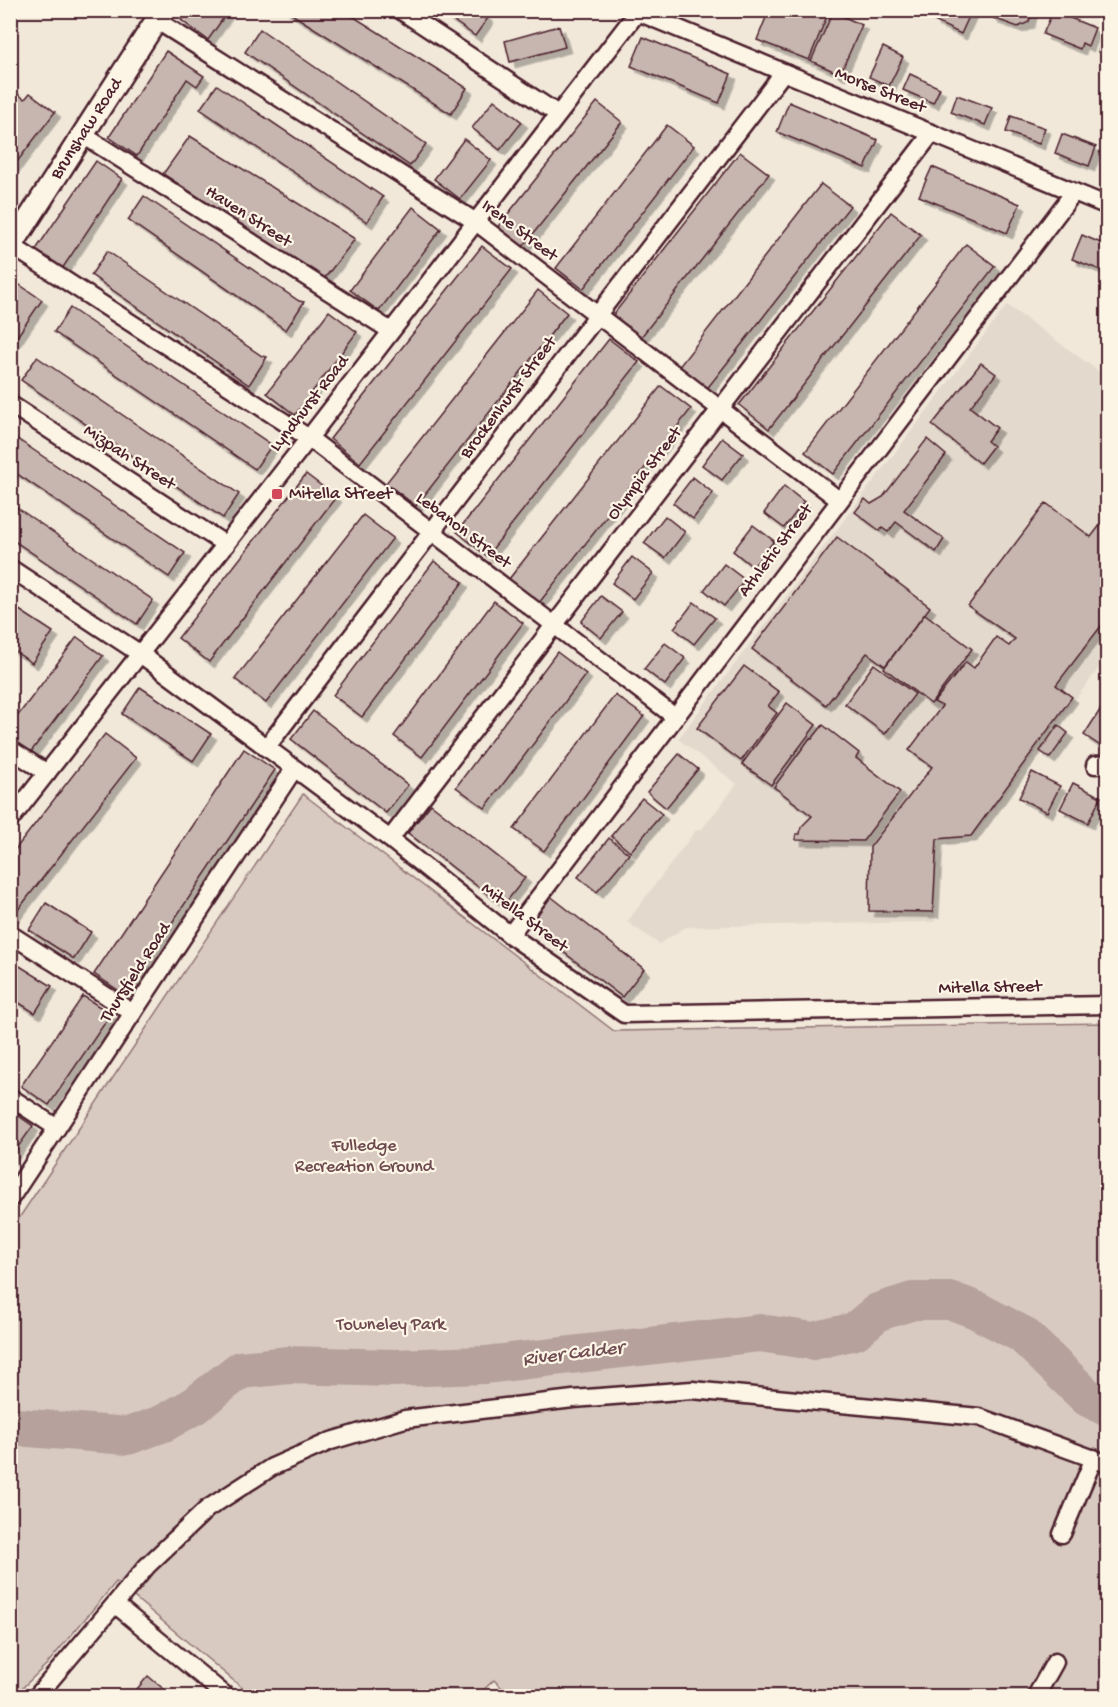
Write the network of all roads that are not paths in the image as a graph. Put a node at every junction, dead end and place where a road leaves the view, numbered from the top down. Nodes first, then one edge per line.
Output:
1 (400, 10) edge
2 (639, 11) edge
3 (159, 15) edge
4 (783, 73) junction
5 (558, 114) junction
6 (932, 133) junction
7 (83, 135) junction
8 (1074, 192) junction
9 (1107, 206) edge
10 (476, 222) junction
11 (11, 247) edge
12 (597, 315) junction
13 (391, 331) junction
14 (10, 404) edge
15 (720, 409) junction
16 (309, 438) junction
17 (839, 500) junction
18 (432, 532) junction
19 (226, 545) junction
20 (10, 568) edge
21 (554, 625) junction
22 (139, 653) junction
23 (675, 717) junction
24 (266, 748) junction
25 (10, 749) edge
26 (294, 769) junction
27 (47, 773) junction
28 (10, 820) edge
29 (390, 839) junction
30 (10, 934) edge
31 (510, 934) junction
32 (1107, 1005) edge
33 (133, 1013) junction
34 (10, 1097) edge
35 (57, 1128) junction
36 (10, 1198) edge
37 (1101, 1461) edge
38 (1062, 1534) dead end
39 (116, 1605) junction
40 (1055, 1662) dead end
41 (37, 1696) edge
42 (226, 1696) edge
43 (1036, 1696) edge

1 - 5 street
2 - 4 street, Morse Street
2 - 5 street, Lyndhurst Road
3 - 7 street, Brunshaw Road
3 - 10 street, Irene Street
4 - 6 street, Morse Street
4 - 12 street, Brockenhurst Street
5 - 10 street, Lyndhurst Road
6 - 8 street, Morse Street
6 - 15 street, Olympia Street
7 - 11 street, Brunshaw Road
7 - 13 street, Haven Street
8 - 9 street, Morse Street
8 - 17 street, Athletic Street
10 - 12 street, Irene Street
10 - 13 street, Lyndhurst Road
11 - 16 street, Lebanon Street
12 - 15 street, Irene Street
12 - 18 street, Brockenhurst Street
13 - 16 street, Lyndhurst Road
14 - 19 street, Mizpah Street
15 - 17 street, Irene Street
15 - 21 street, Olympia Street
16 - 18 street, Lebanon Street
16 - 19 street, Lyndhurst Road
17 - 23 street, Athletic Street
18 - 21 street, Lebanon Street
18 - 24 street, Brockenhurst Street
19 - 22 street, Lyndhurst Road
20 - 22 street, Mitella Street
21 - 23 street, Lebanon Street
21 - 29 street, Olympia Street
22 - 24 street, Mitella Street
22 - 27 street, Lyndhurst Road
23 - 31 street, Athletic Street
24 - 26 street, Mitella Street
25 - 27 street
26 - 29 street, Mitella Street
26 - 33 street, Thursfield Road
27 - 28 street, Lyndhurst Road
29 - 31 street, Mitella Street
30 - 33 street
31 - 32 street, Mitella Street
33 - 35 street, Thursfield Road
34 - 35 street
35 - 36 street, Thursfield Road
37 - 38 street
37 - 39 street
39 - 41 street
39 - 42 street
40 - 43 street

